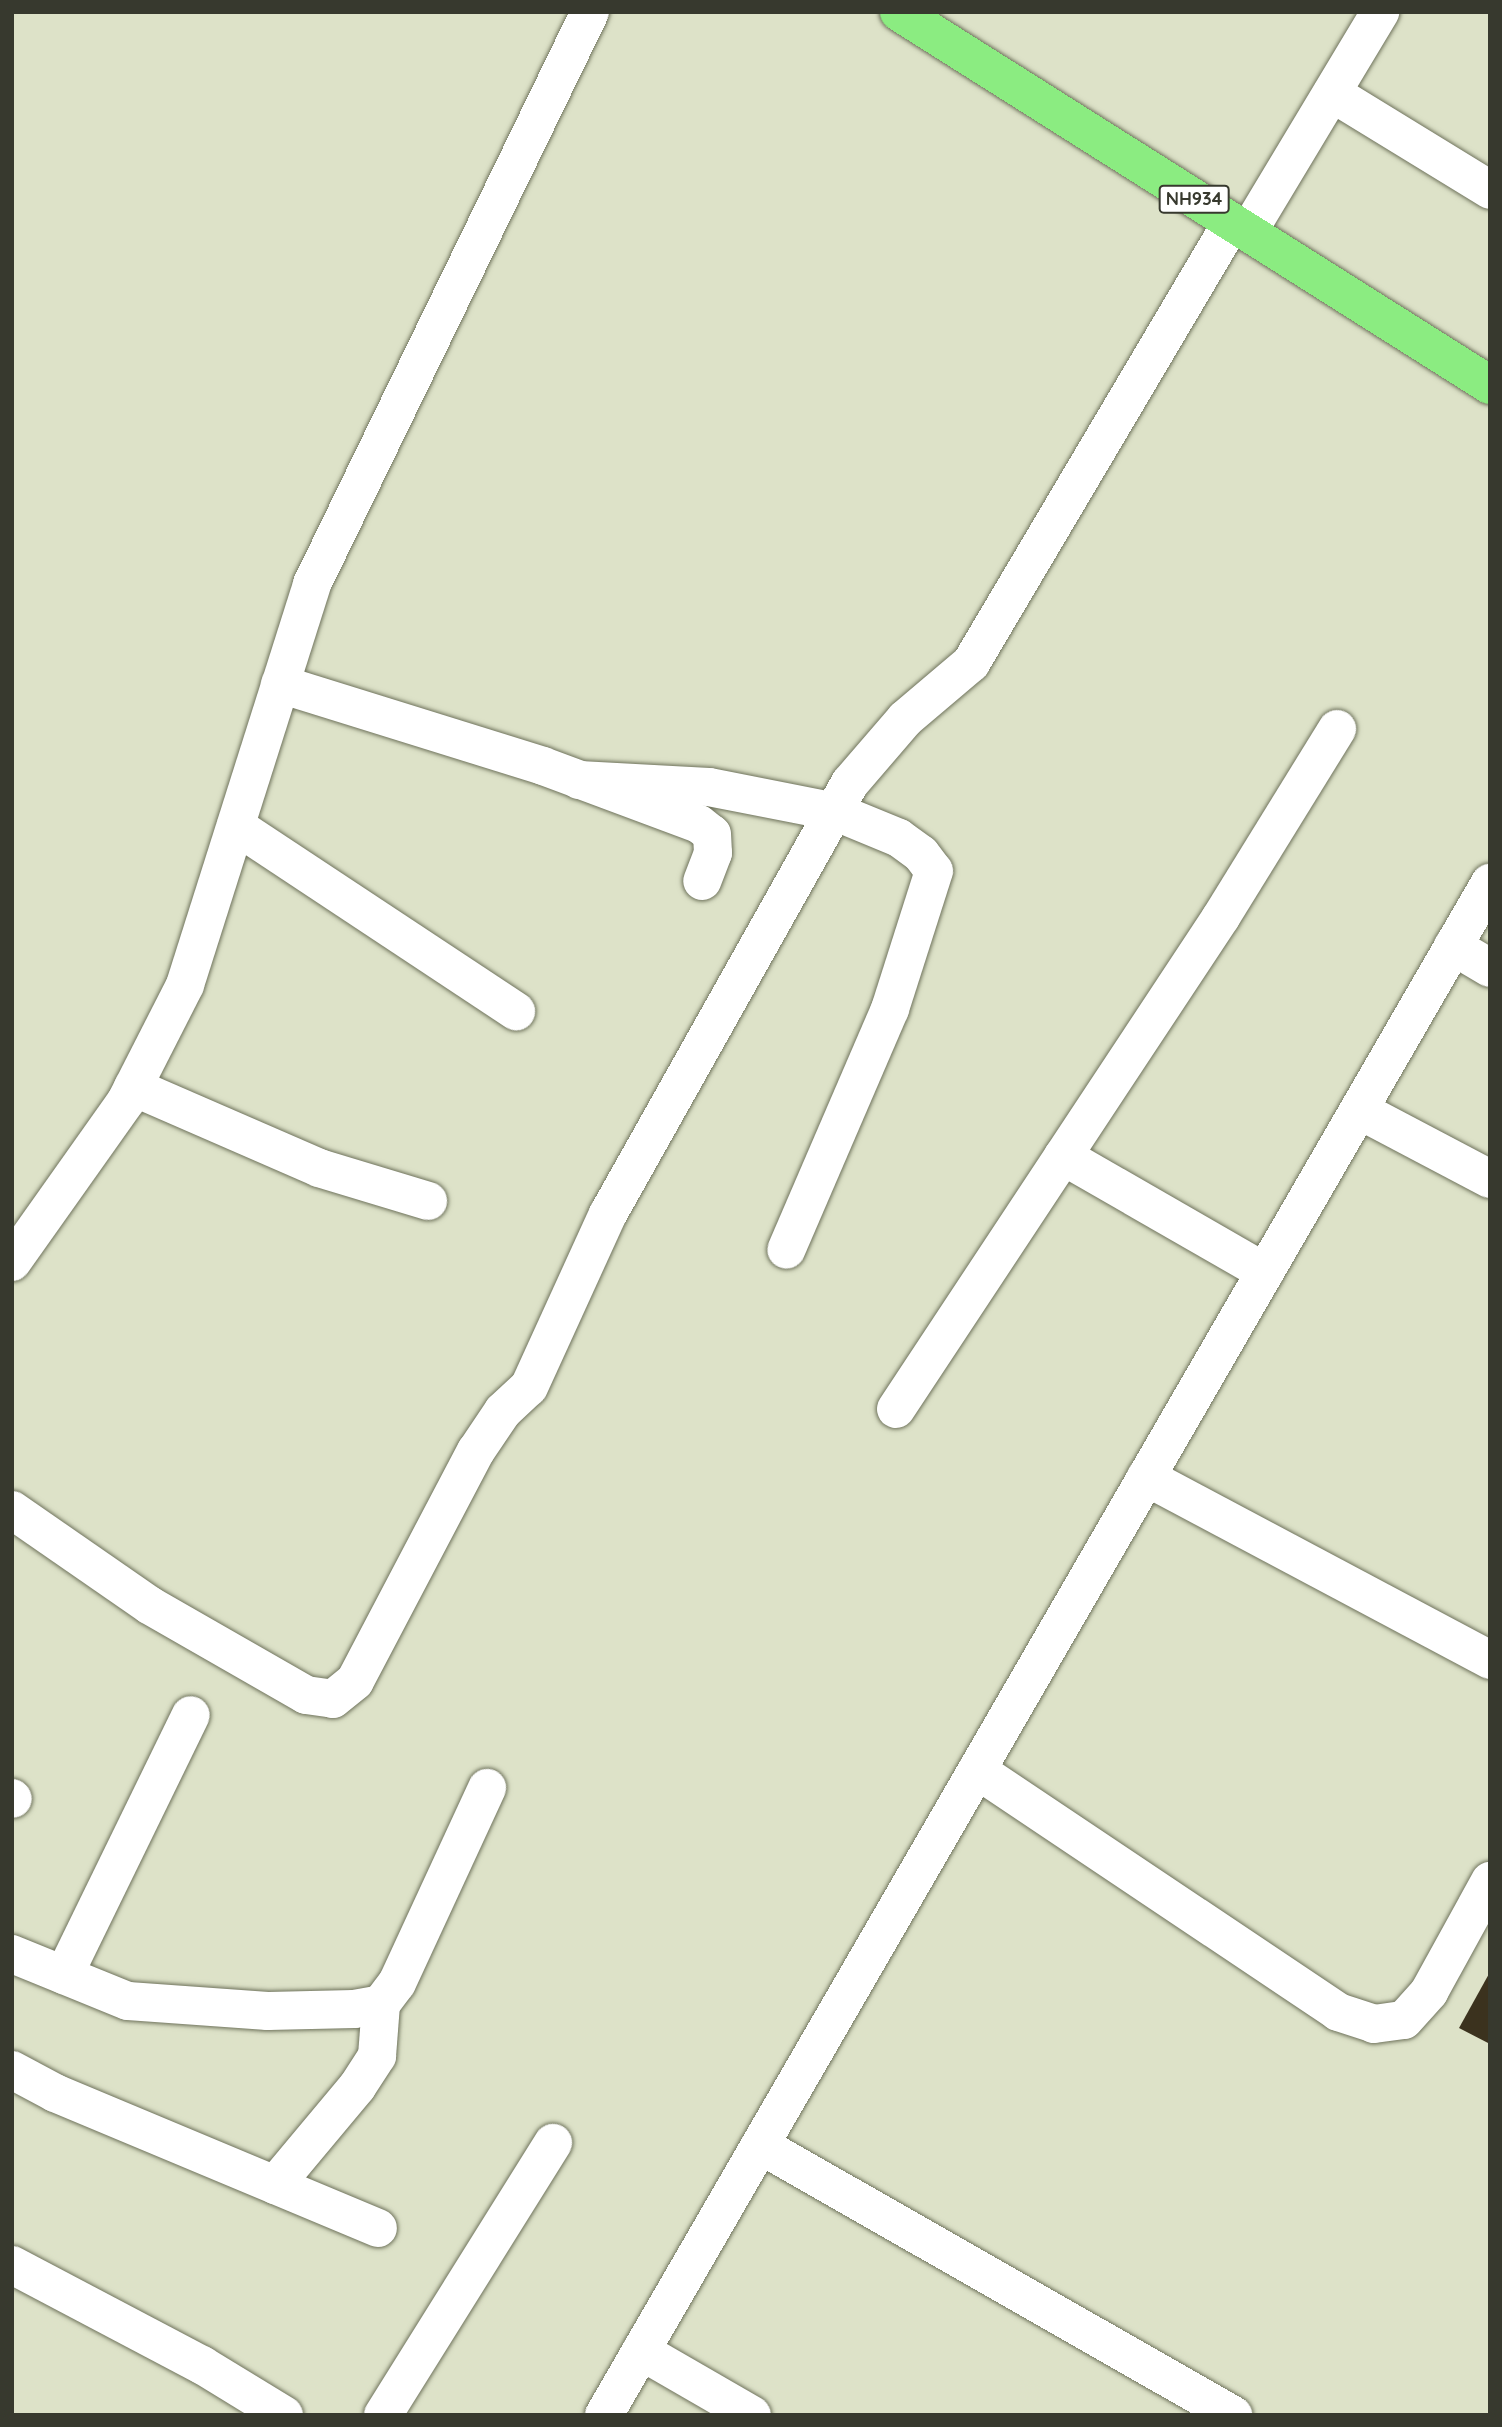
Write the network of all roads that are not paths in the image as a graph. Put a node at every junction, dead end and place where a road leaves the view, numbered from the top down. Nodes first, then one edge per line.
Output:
1 (590, 12) edge
2 (1380, 12) edge
3 (922, 18) edge
4 (1332, 93) junction
5 (1490, 190) edge
6 (1240, 227) junction
7 (1490, 385) edge
8 (280, 684) junction
9 (1337, 729) dead end
10 (579, 780) junction
11 (836, 812) junction
12 (236, 826) junction
13 (702, 881) dead end
14 (1490, 883) edge
15 (1453, 946) junction
16 (1490, 968) edge
17 (516, 1011) dead end
18 (133, 1087) junction
19 (1359, 1110) junction
20 (1063, 1156) junction
21 (1490, 1179) edge
22 (428, 1201) dead end
23 (786, 1250) dead end
24 (12, 1262) edge
25 (1265, 1272) junction
26 (896, 1409) dead end
27 (1146, 1477) junction
28 (12, 1510) edge
29 (1490, 1660) edge
30 (191, 1715) dead end
31 (977, 1770) junction
32 (487, 1788) dead end
33 (1490, 1881) edge
34 (12, 1954) edge
35 (64, 1975) junction
36 (381, 2004) junction
37 (12, 2070) edge
38 (553, 2143) dead end
39 (760, 2145) junction
40 (275, 2185) junction
41 (378, 2228) dead end
42 (12, 2264) edge
43 (641, 2351) junction
44 (284, 2415) edge
45 (383, 2415) edge
46 (604, 2415) edge
47 (751, 2415) edge
48 (1233, 2415) edge

1 - 8 street
2 - 4 street
3 - 6 highway, NH934
4 - 5 street
4 - 6 street
6 - 7 highway, NH934
6 - 11 street
8 - 10 street
8 - 12 street
9 - 20 street
10 - 11 street
10 - 13 street
11 - 23 street
11 - 28 street
12 - 17 street
12 - 18 street
14 - 15 street
15 - 16 street
15 - 19 street
18 - 22 street
18 - 24 street
19 - 21 street
19 - 25 street
20 - 25 street
20 - 26 street
25 - 27 street
27 - 29 street
27 - 31 street
30 - 35 street
31 - 33 street
31 - 39 street
32 - 36 street
34 - 35 street
35 - 36 street
36 - 40 street
37 - 40 street
38 - 45 street
39 - 43 street
39 - 48 street
40 - 41 street
42 - 44 street
43 - 46 street
43 - 47 street

